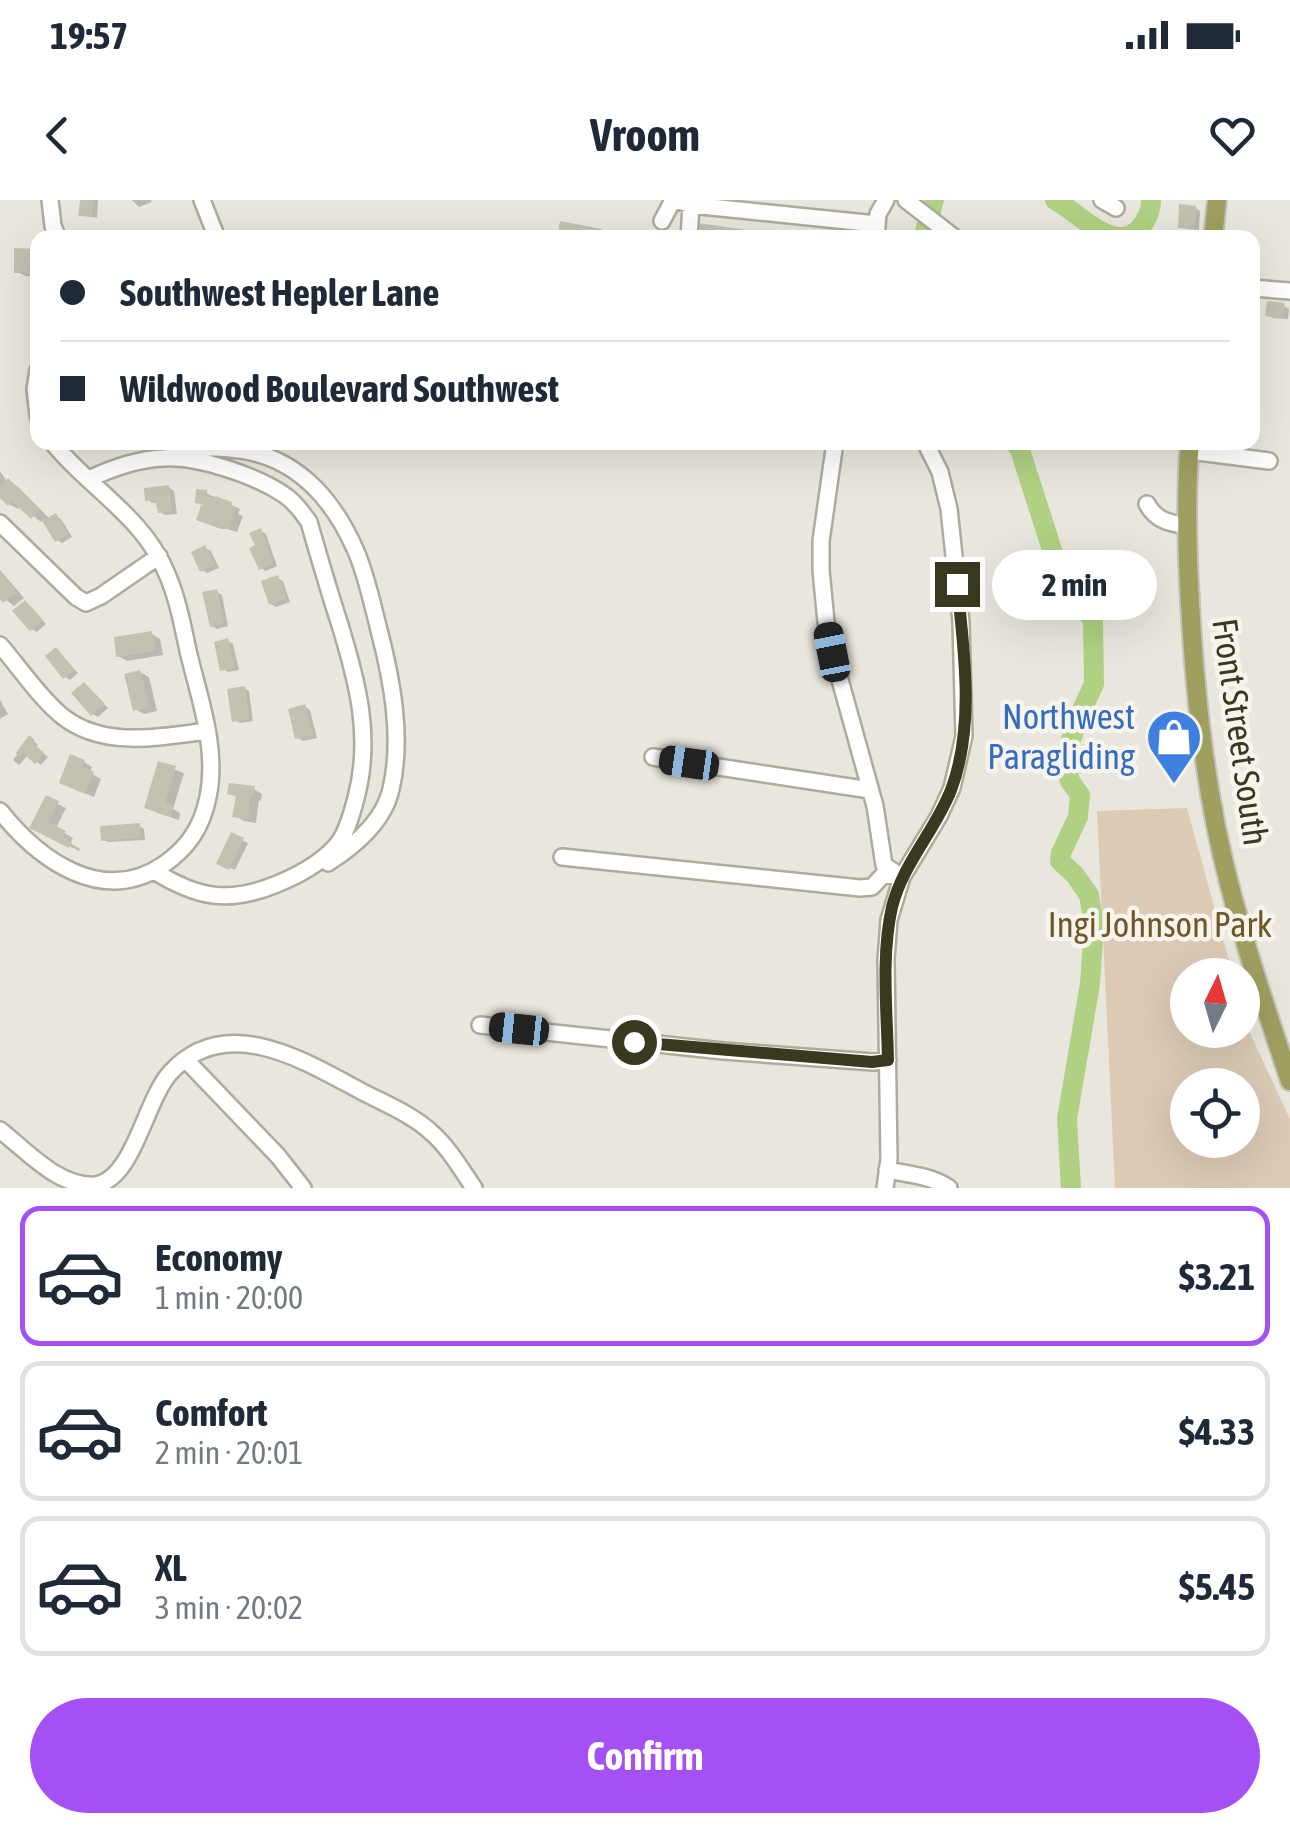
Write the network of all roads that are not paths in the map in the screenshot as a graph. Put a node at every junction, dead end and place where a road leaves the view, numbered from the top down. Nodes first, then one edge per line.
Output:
1 (50, 200) edge
2 (202, 200) edge
3 (886, 200) edge
4 (1217, 200) edge
5 (680, 202) edge
6 (911, 204) edge
7 (773, 214) edge
8 (662, 221) dead end
9 (55, 230) edge
10 (215, 230) edge
11 (686, 230) edge
12 (870, 230) edge
13 (876, 230) edge
14 (945, 230) edge
15 (1214, 230) edge
16 (1260, 289) edge
17 (1290, 292) edge
18 (60, 450) edge
19 (184, 450) edge
20 (250, 450) edge
21 (834, 450) edge
22 (929, 450) edge
23 (1190, 450) edge
24 (1207, 450) edge
25 (162, 458) junction
26 (1269, 461) dead end
27 (89, 478) junction
28 (1147, 504) dead end
29 (0, 524) edge
30 (1188, 526) junction
31 (158, 556) junction
32 (0, 645) edge
33 (207, 731) junction
34 (652, 758) dead end
35 (870, 790) junction
36 (0, 811) edge
37 (562, 857) dead end
38 (154, 871) junction
39 (294, 877) junction
40 (902, 877) junction
41 (480, 1025) dead end
42 (186, 1060) junction
43 (888, 1060) junction
44 (1290, 1081) edge
45 (0, 1130) edge
46 (888, 1170) junction
47 (925, 1183) edge
48 (303, 1188) edge
49 (474, 1188) edge
50 (885, 1188) edge
51 (949, 1188) edge

1 - 9 street
2 - 10 street
3 - 13 street
4 - 15 main road
5 - 7 street
5 - 8 street
5 - 11 street
6 - 14 street
7 - 12 street
16 - 17 street
18 - 27 street
19 - 25 street
20 - 39 street
21 - 35 street
22 - 40 street
23 - 30 main road, Front Street South
24 - 26 street
25 - 27 street
25 - 39 street
27 - 31 street
28 - 30 street
29 - 31 street
30 - 44 main road, Front Street South
31 - 33 street
32 - 33 street
33 - 38 street
34 - 35 street
35 - 40 street
36 - 38 street
37 - 40 street
38 - 39 street
40 - 43 street
41 - 43 street
42 - 45 street
42 - 48 street
42 - 49 street
43 - 46 street
46 - 47 street
46 - 50 street
47 - 51 street

